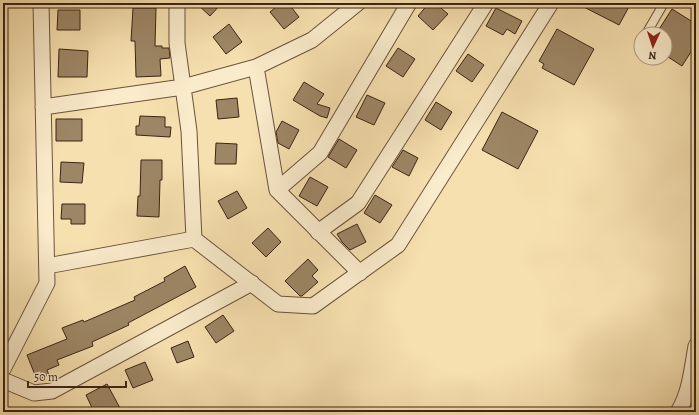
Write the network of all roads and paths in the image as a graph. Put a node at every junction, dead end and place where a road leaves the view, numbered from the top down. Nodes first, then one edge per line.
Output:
1 (41, 3) edge
2 (177, 3) edge
3 (358, 3) edge
4 (409, 3) edge
5 (486, 3) edge
6 (551, 3) edge
7 (664, 3) edge
8 (651, 26) edge
9 (256, 67) junction
10 (183, 87) junction
11 (43, 107) junction
12 (277, 190) junction
13 (318, 232) junction
14 (194, 239) junction
15 (47, 266) junction
16 (360, 272) junction
17 (252, 283) junction
18 (696, 346) edge
19 (3, 368) edge
20 (3, 380) edge
21 (678, 412) edge

1 - 11 street
2 - 10 street
3 - 9 street
4 - 12 street
5 - 13 street
6 - 16 street
7 - 8 lane
9 - 10 street
9 - 12 street
10 - 11 street
10 - 14 street
11 - 15 street
12 - 13 street
13 - 16 street
14 - 15 street
14 - 17 street
15 - 19 street
16 - 17 street
17 - 20 street
18 - 21 street

